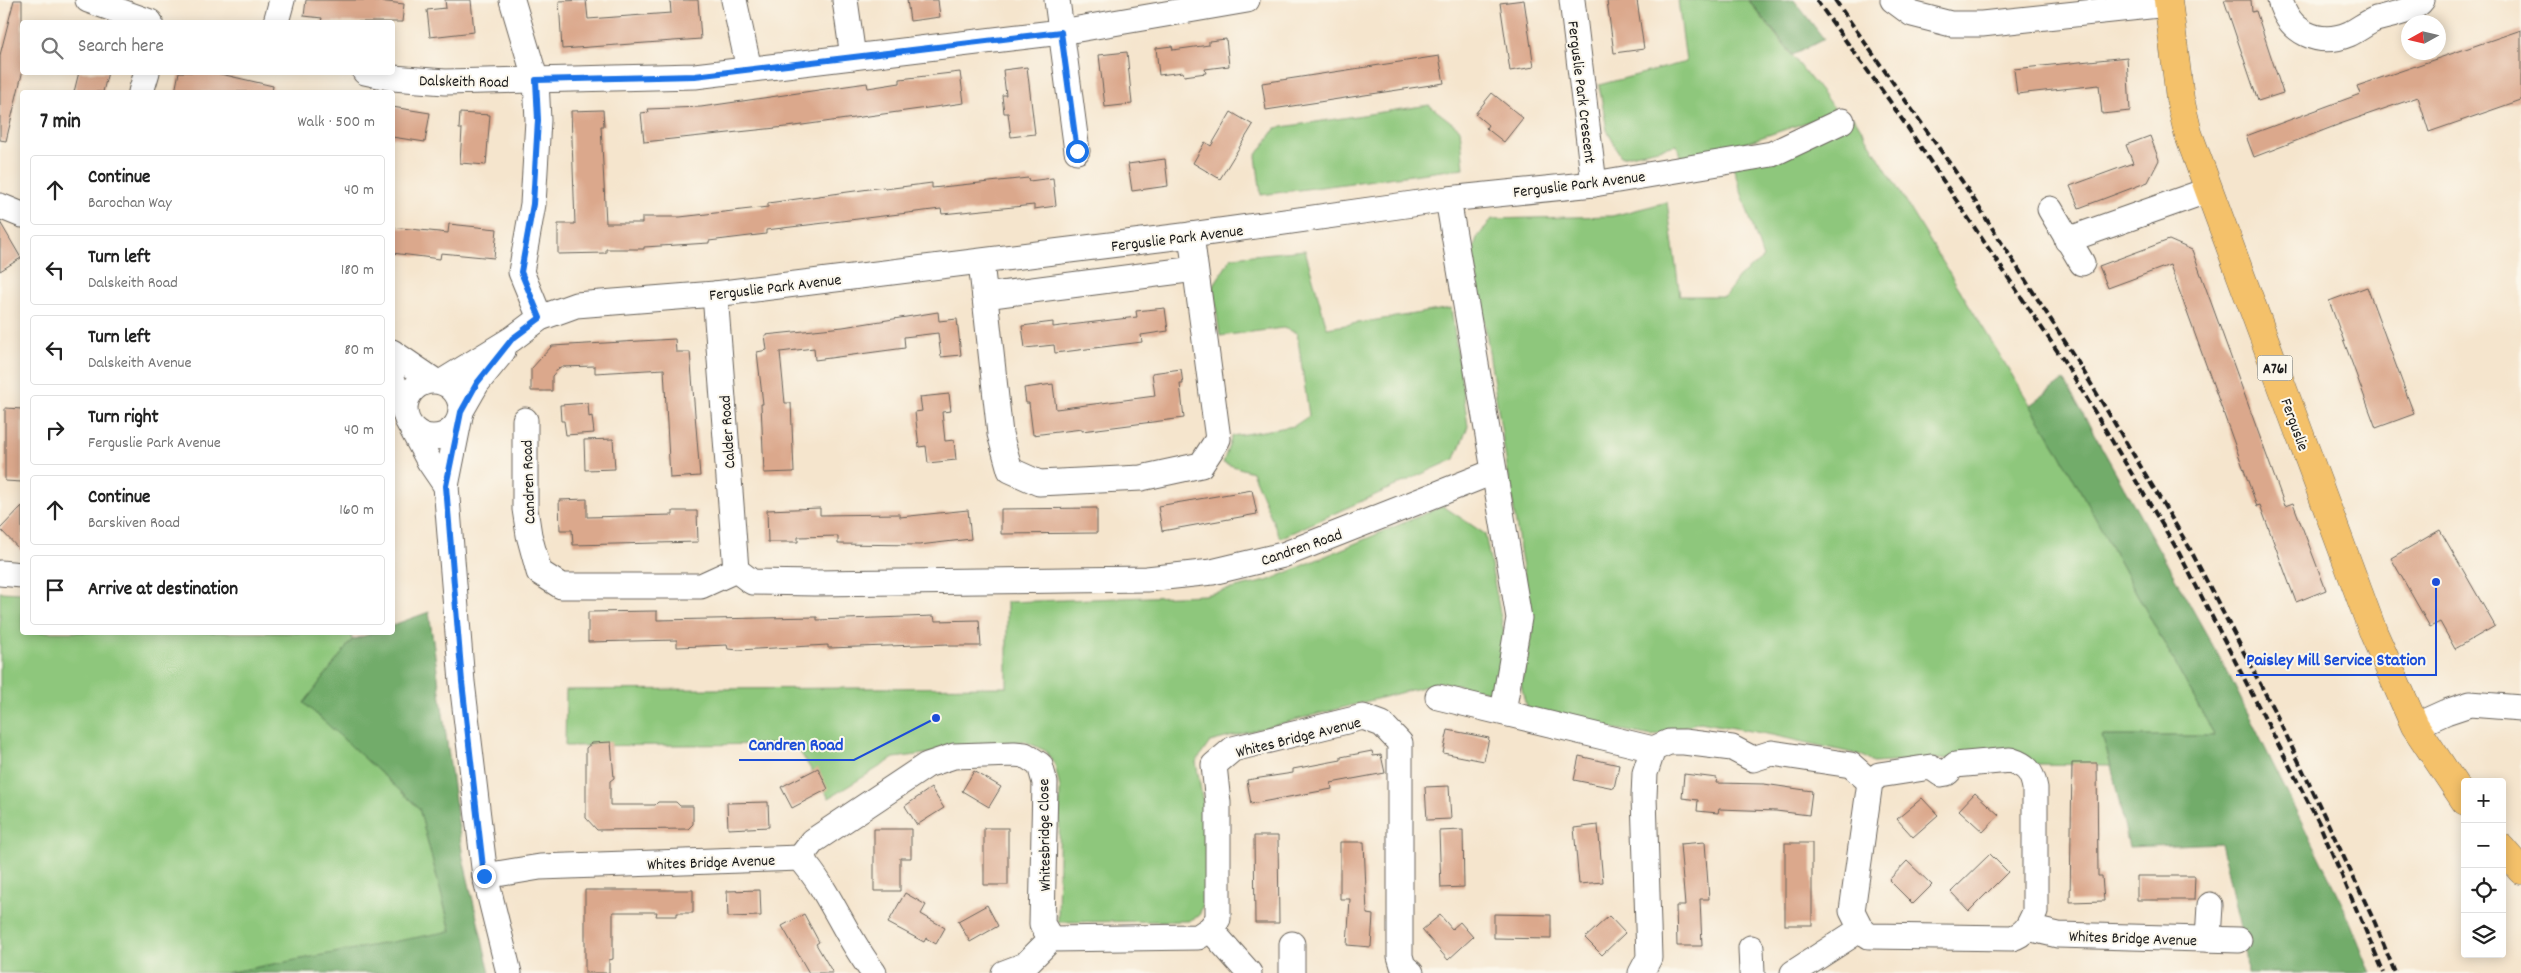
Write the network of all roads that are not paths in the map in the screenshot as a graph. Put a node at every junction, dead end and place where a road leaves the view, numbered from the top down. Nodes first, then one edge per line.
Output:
1 (88, 0) edge
2 (282, 0) edge
3 (512, 0) edge
4 (734, 0) edge
5 (1057, 0) edge
6 (1572, 0) edge
7 (1893, 0) edge
8 (2280, 0) edge
9 (2422, 0) edge
10 (852, 1) edge
11 (1238, 1) edge
12 (2168, 2) edge
13 (144, 20) edge
14 (277, 20) edge
15 (1061, 32) junction
16 (853, 57) junction
17 (749, 69) junction
18 (146, 75) edge
19 (379, 75) edge
20 (536, 80) junction
21 (142, 90) edge
22 (1842, 121) dead end
23 (1077, 151) dead end
24 (1594, 184) junction
25 (2209, 190) junction
26 (1448, 199) junction
27 (0, 206) edge
28 (2050, 209) dead end
29 (20, 214) edge
30 (1191, 235) junction
31 (2067, 240) junction
32 (981, 262) junction
33 (2082, 263) dead end
34 (1195, 269) junction
35 (715, 294) junction
36 (985, 296) junction
37 (540, 318) junction
38 (512, 339) junction
39 (395, 354) edge
40 (437, 381) junction
41 (395, 386) edge
42 (460, 416) junction
43 (525, 420) dead end
44 (409, 422) junction
45 (1493, 472) junction
46 (446, 486) junction
47 (736, 570) junction
48 (0, 573) edge
49 (20, 575) edge
50 (1438, 697) dead end
51 (2521, 708) edge
52 (1503, 712) junction
53 (2416, 726) junction
54 (1653, 749) junction
55 (1870, 782) junction
56 (2461, 795) edge
57 (2506, 853) edge
58 (800, 858) junction
59 (2521, 870) edge
60 (484, 876) junction
61 (2210, 905) dead end
62 (2028, 928) junction
63 (1210, 929) junction
64 (1861, 929) junction
65 (1051, 939) junction
66 (2208, 939) junction
67 (2239, 940) dead end
68 (1292, 944) dead end
69 (1751, 948) dead end
70 (509, 973) edge
71 (874, 973) edge
72 (1004, 973) edge
73 (1249, 973) edge
74 (1292, 973) edge
75 (1411, 973) edge
76 (1641, 973) edge
77 (1752, 973) edge
78 (1793, 973) edge

1 - 13 street
2 - 14 street
3 - 20 street
4 - 17 street
5 - 15 street
6 - 24 street, Ferguslie Park Crescent
7 - 12 street
8 - 9 street
10 - 16 street
11 - 15 street, Dalskeith Road
12 - 25 main road, Ferguslie / A761
15 - 16 street, Dalskeith Road
15 - 23 street
16 - 17 street, Dalskeith Road
17 - 20 street, Dalskeith Road
18 - 21 street
19 - 20 street, Dalskeith Road
20 - 37 street
22 - 24 street, Ferguslie Park Avenue
24 - 26 street, Ferguslie Park Avenue
25 - 31 street
25 - 53 main road, Ferguslie / A761
26 - 30 street, Ferguslie Park Avenue
26 - 45 street
27 - 29 street
28 - 31 street
30 - 32 street, Ferguslie Park Avenue
30 - 34 street
31 - 33 street
32 - 35 street, Ferguslie Park Avenue
32 - 36 street
34 - 36 street
34 - 36 street
35 - 37 street, Ferguslie Park Avenue
35 - 47 street, Calder Road
37 - 38 street, Ferguslie Park Avenue
38 - 40 street, Ferguslie Park Avenue
38 - 42 street, Ferguslie Park Avenue
39 - 40 street
40 - 42 street
40 - 44 street
41 - 44 street
42 - 44 street
42 - 46 street
43 - 47 street, Candren Road
44 - 46 street
45 - 47 street, Candren Road
45 - 52 street
46 - 60 street
48 - 49 street
50 - 52 street
51 - 53 street
52 - 54 street
53 - 56 main road, Ferguslie / A761
54 - 55 street
54 - 76 street
55 - 62 street
55 - 64 street
57 - 59 main road
58 - 60 street, Whites Bridge Avenue
58 - 65 street, Whitesbridge Close
58 - 71 street
60 - 70 street
61 - 66 street
62 - 64 street
62 - 66 street, Whites Bridge Avenue
63 - 65 street
63 - 73 street
63 - 75 street, Whites Bridge Avenue
64 - 78 street
65 - 72 street
66 - 67 street, Whites Bridge Avenue
68 - 74 street
69 - 77 street

